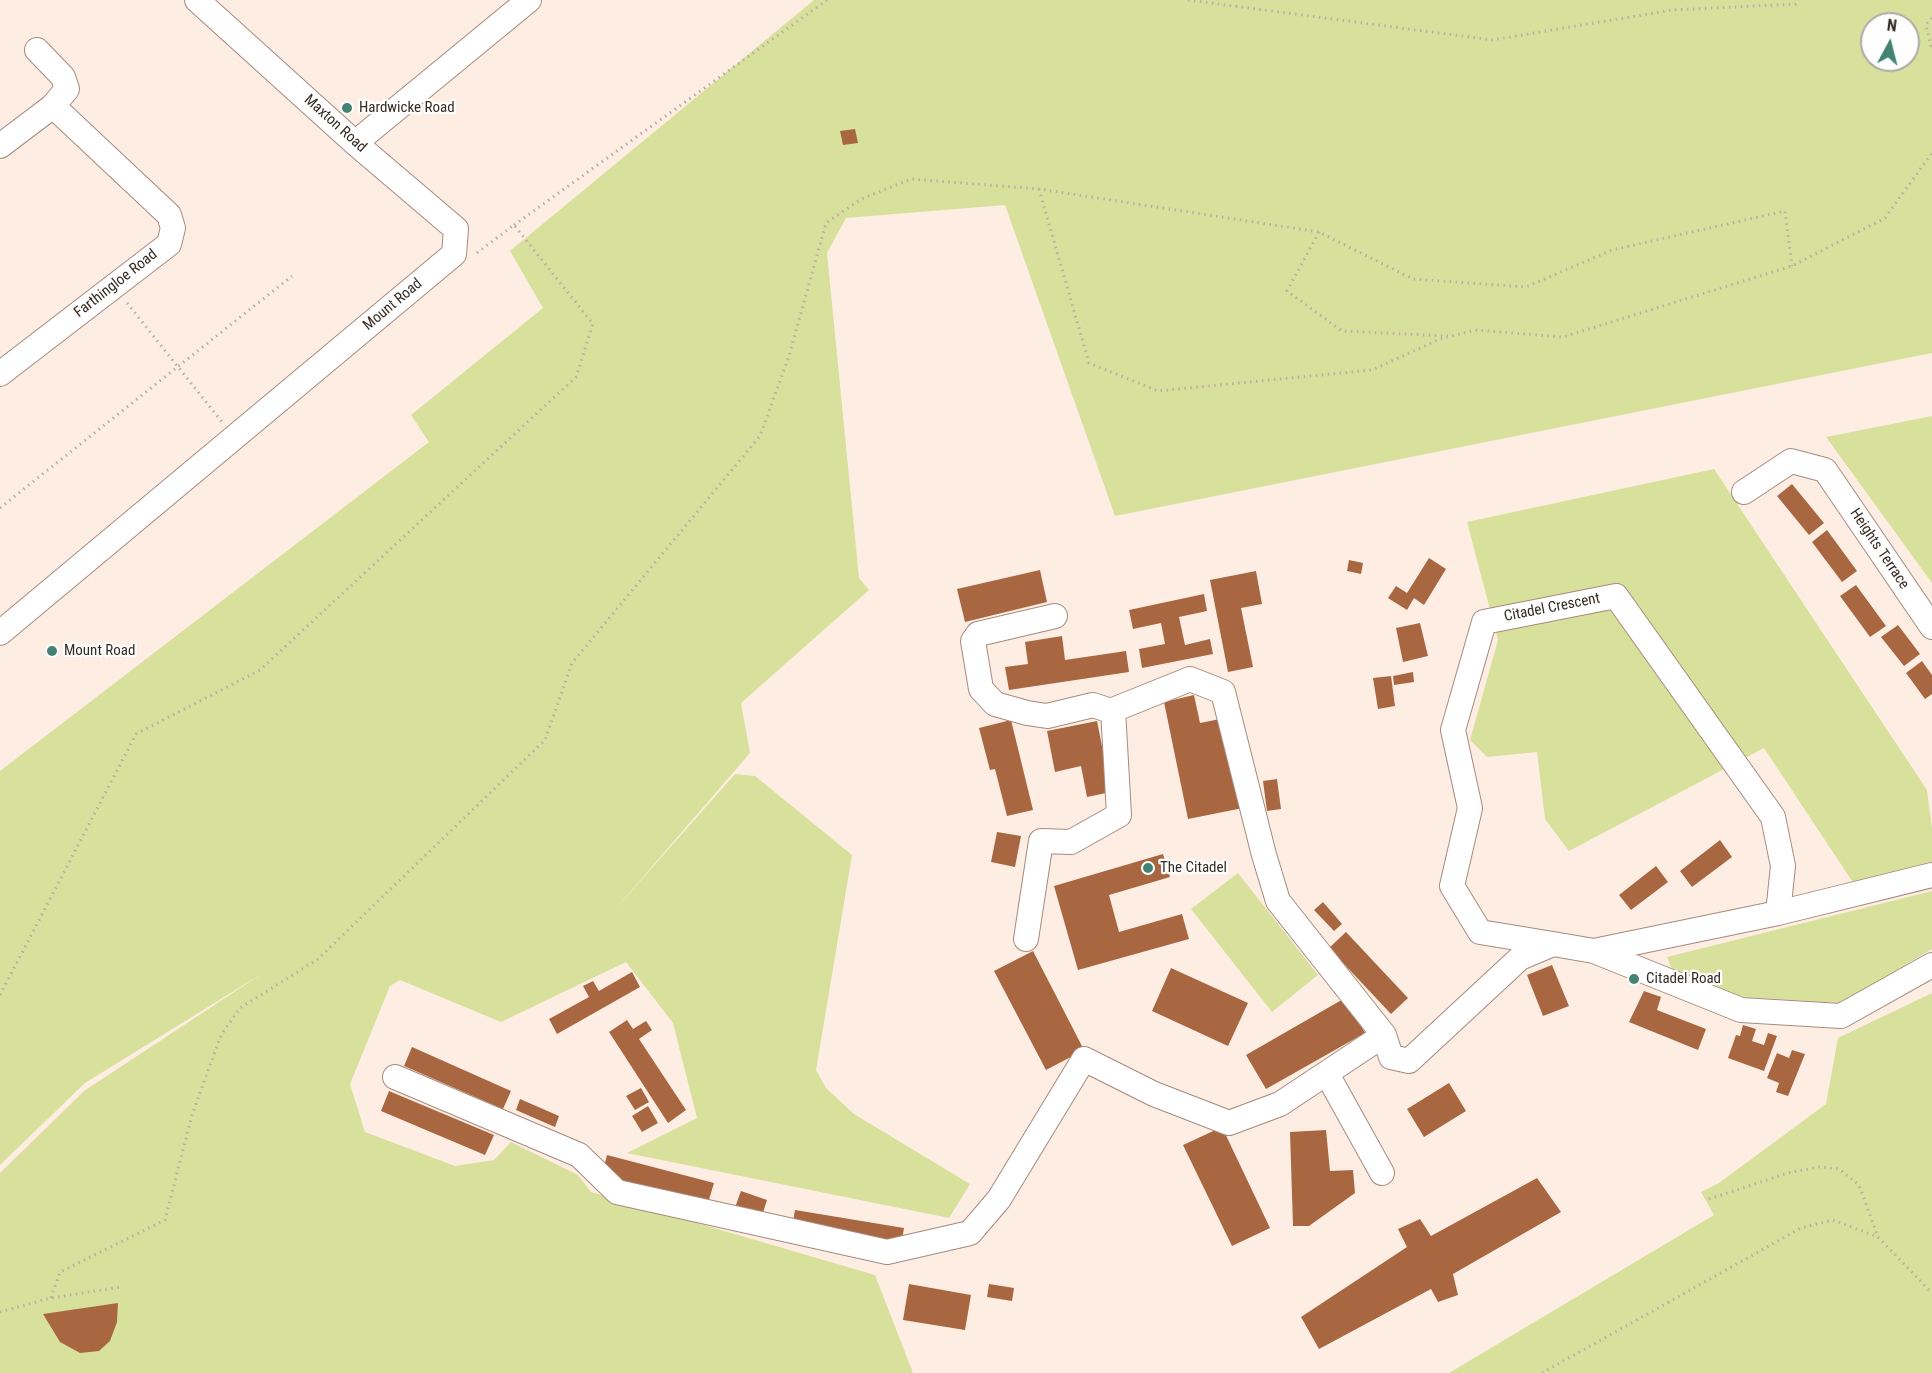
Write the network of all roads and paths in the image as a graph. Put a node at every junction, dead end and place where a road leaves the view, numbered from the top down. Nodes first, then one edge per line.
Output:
1 (197, 0) edge
2 (529, 0) edge
3 (826, 0) edge
4 (1188, 0) edge
5 (1799, 0) edge
6 (1932, 18) edge
7 (37, 50) dead end
8 (1932, 50) edge
9 (53, 106) junction
10 (355, 143) junction
11 (0, 146) edge
12 (1932, 153) edge
13 (1040, 189) junction
14 (514, 225) junction
15 (1319, 232) junction
16 (454, 254) junction
17 (1792, 266) junction
18 (292, 276) dead end
19 (114, 286) junction
20 (1451, 336) junction
21 (178, 367) junction
22 (0, 374) edge
23 (234, 438) junction
24 (1744, 492) dead end
25 (0, 508) edge
26 (1055, 616) dead end
27 (1932, 627) edge
28 (0, 633) edge
29 (1114, 712) junction
30 (1932, 875) edge
31 (1778, 913) junction
32 (1026, 939) dead end
33 (1553, 944) junction
34 (1594, 951) junction
35 (1932, 964) edge
36 (0, 994) edge
37 (1384, 1035) junction
38 (1327, 1074) junction
39 (395, 1077) dead end
40 (1382, 1173) dead end
41 (1709, 1199) dead end
42 (1878, 1237) junction
43 (121, 1287) dead end
44 (1932, 1293) edge
45 (51, 1298) junction
46 (0, 1312) edge
47 (1542, 1373) edge

1 - 10 street, Maxton Road
2 - 10 street
3 - 14 path
4 - 5 path
6 - 8 path
7 - 9 street
9 - 11 street
9 - 19 street, Farthingloe Road
10 - 16 street, Maxton Road
12 - 17 path
13 - 15 path
13 - 20 path
13 - 45 path
14 - 16 path
14 - 36 path
15 - 17 path
15 - 20 path
16 - 23 street, Mount Road
17 - 20 path
18 - 21 path
19 - 21 path
19 - 22 street, Farthingloe Road
21 - 23 path
21 - 25 path
23 - 28 street, Mount Road
24 - 27 street, Heights Terrace
26 - 29 street
29 - 32 street
29 - 37 street
30 - 31 street
31 - 33 street, Citadel Crescent
31 - 34 street
33 - 34 street
33 - 37 street
34 - 35 street
37 - 38 street
38 - 39 street
38 - 40 street
41 - 42 path
42 - 44 path
42 - 47 path
43 - 45 path
45 - 46 path

